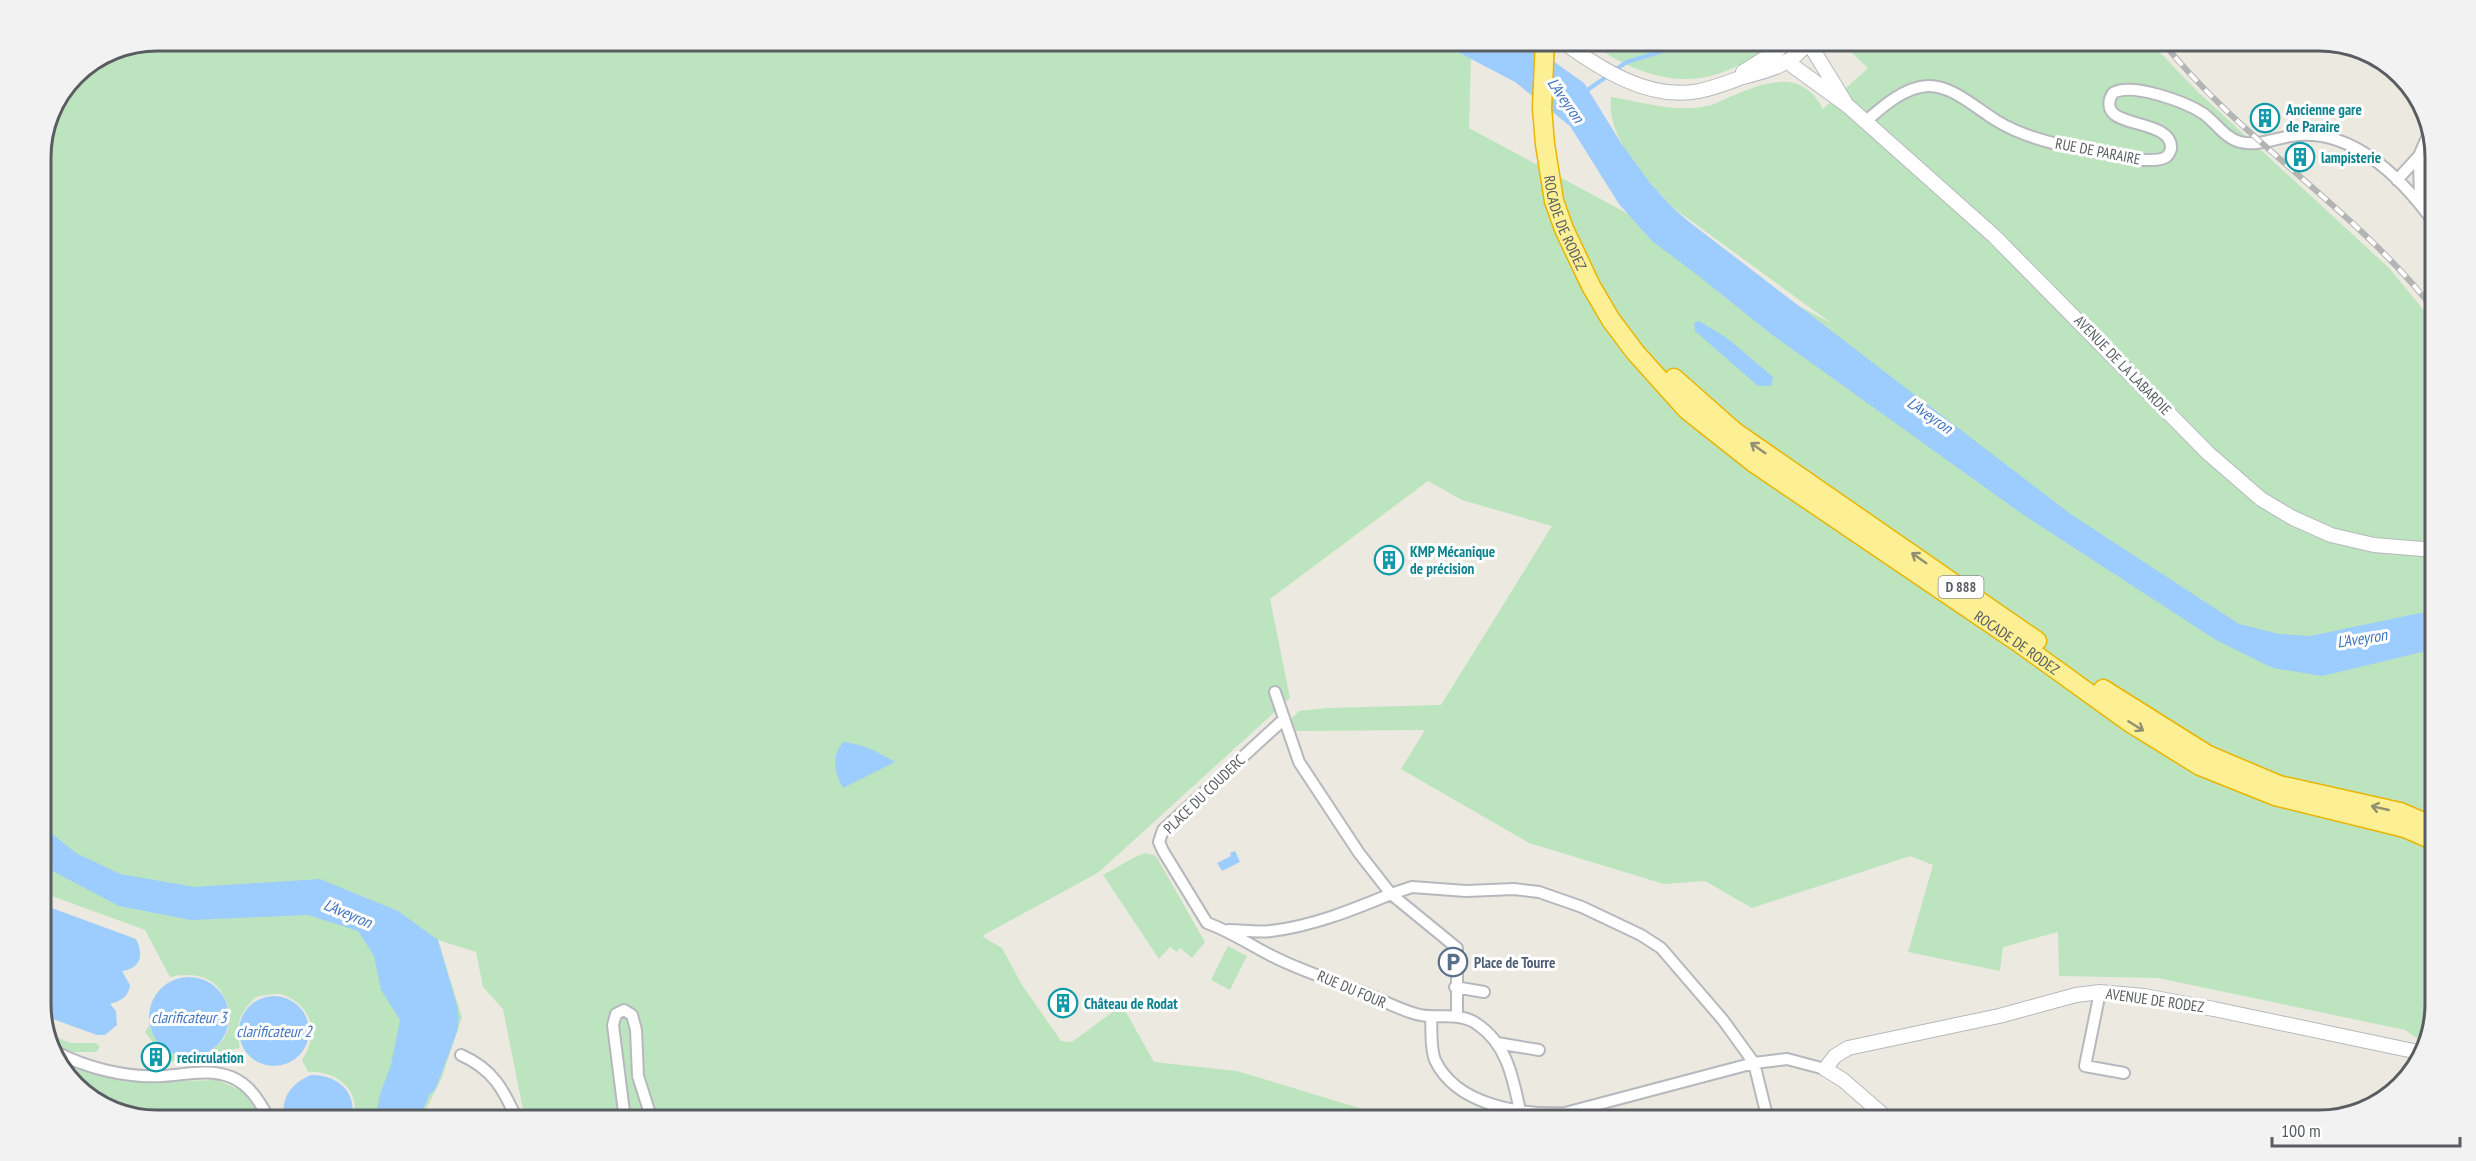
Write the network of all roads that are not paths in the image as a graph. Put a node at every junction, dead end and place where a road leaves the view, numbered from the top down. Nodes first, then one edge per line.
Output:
1 (1545, 51) edge
2 (1576, 51) edge
3 (1776, 51) edge
4 (1799, 51) edge
5 (1812, 51) edge
6 (1792, 60) junction
7 (1726, 82) junction
8 (1848, 106) junction
9 (1865, 122) junction
10 (2424, 145) edge
11 (2419, 156) junction
12 (2397, 180) junction
13 (2420, 203) junction
14 (2425, 210) edge
15 (1568, 228) junction
16 (2425, 550) edge
17 (1275, 692) dead end
18 (1283, 720) junction
19 (2425, 823) edge
20 (2425, 837) edge
21 (1391, 894) junction
22 (1226, 930) junction
23 (1274, 957) joint
24 (1455, 987) junction
25 (1484, 992) dead end
26 (2100, 992) junction
27 (1457, 1016) junction
28 (1431, 1018) junction
29 (1497, 1043) junction
30 (1539, 1050) dead end
31 (2414, 1051) edge
32 (461, 1055) dead end
33 (65, 1056) edge
34 (1754, 1063) junction
35 (1825, 1069) junction
36 (2124, 1073) dead end
37 (263, 1110) edge
38 (513, 1110) edge
39 (624, 1110) edge
40 (649, 1110) edge
41 (1504, 1110) edge
42 (1518, 1110) edge
43 (1576, 1110) edge
44 (1766, 1110) edge
45 (1878, 1110) edge

1 - 15 highway, ROCADE DE RODEZ
2 - 7 street
3 - 7 street
4 - 6 street
5 - 8 street, AVENUE DE LA LABARDIE
6 - 7 street
6 - 8 street, AVENUE DE LA LABARDIE
8 - 9 street, AVENUE DE LA LABARDIE
9 - 12 street, RUE DE PARAIRE
9 - 16 street, AVENUE DE LA LABARDIE
10 - 11 street
11 - 12 street
11 - 13 street
12 - 13 street, RUE DE PARAIRE
13 - 14 street, RUE DE PARAIRE
19 -> 15 highway, ROCADE DE RODEZ / D 888
15 -> 20 highway, ROCADE DE RODEZ / D 888
17 - 18 street
18 - 21 street
18 - 22 street, PLACE DU COUDERC
21 - 22 street
21 - 24 street
21 - 34 street
22 - 23 street, PLACE DU COUDERC
23 - 28 street, RUE DU FOUR
24 - 25 street
24 - 27 street
26 - 31 street, AVENUE DE RODEZ
26 - 35 street, AVENUE DE RODEZ
26 - 36 street
27 - 28 street, RUE DU FOUR
27 - 29 street
28 - 41 street
29 - 30 street
29 - 42 street
32 - 38 street
33 - 37 street
34 - 35 street
34 - 43 street
34 - 44 street
35 - 45 street
39 - 40 street

